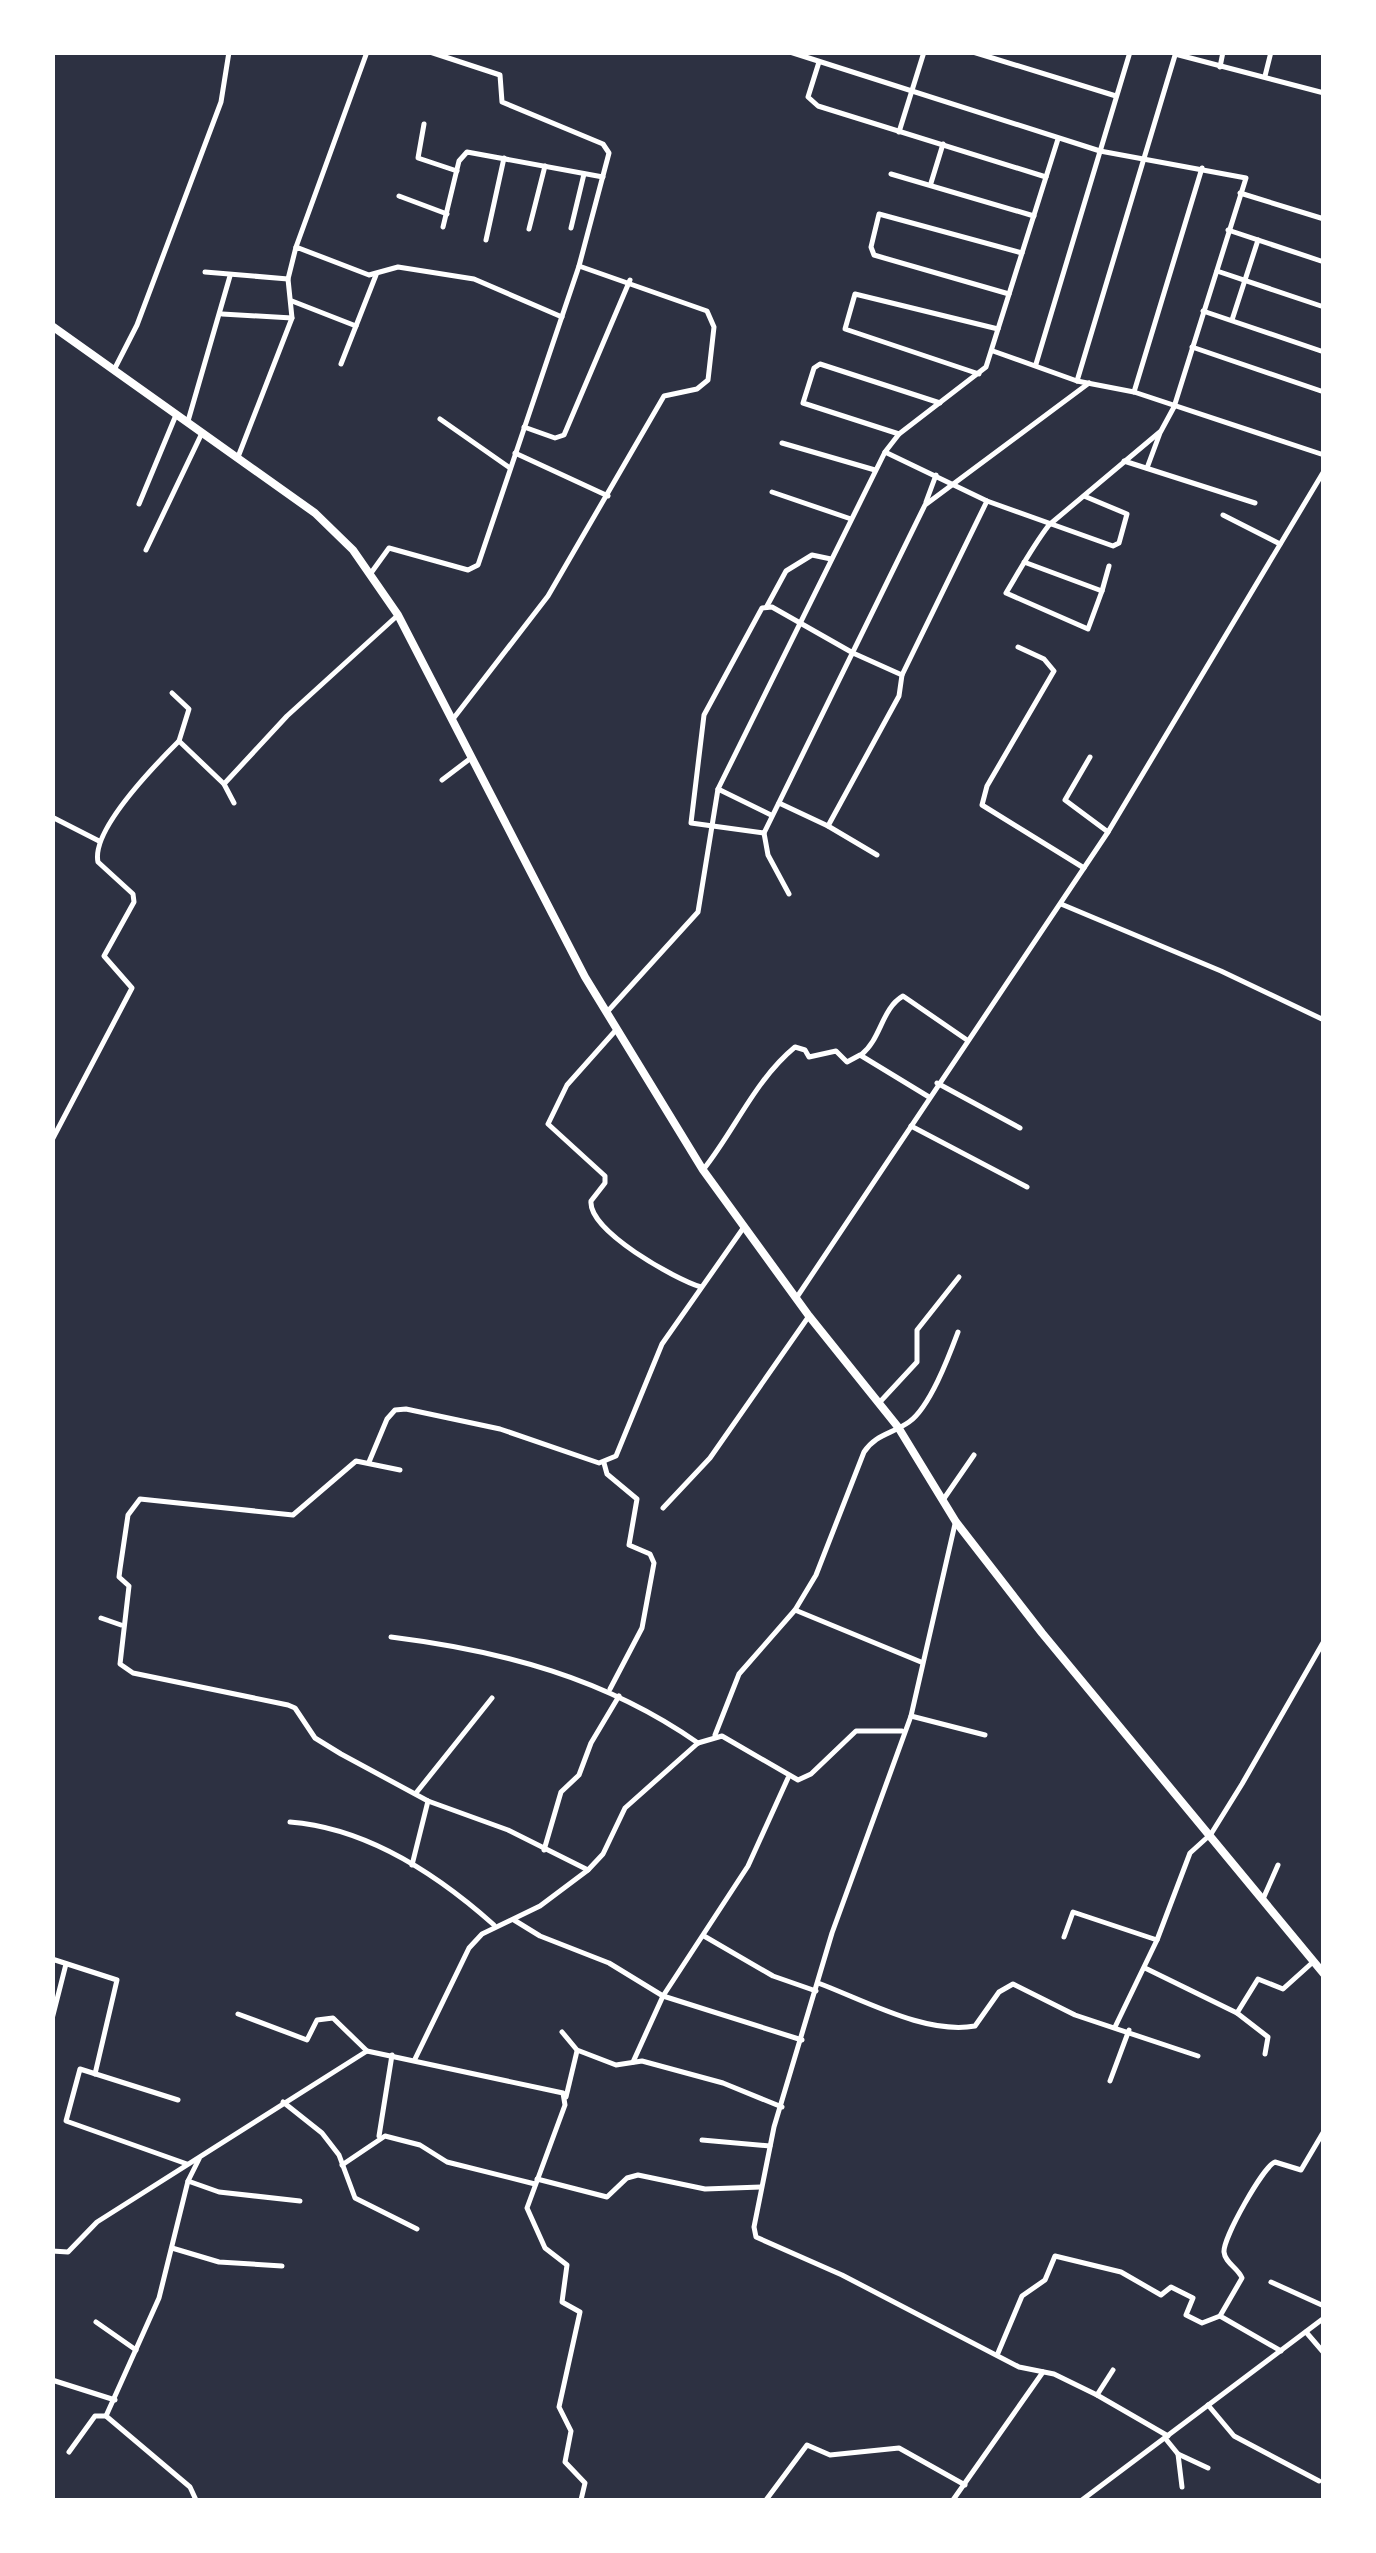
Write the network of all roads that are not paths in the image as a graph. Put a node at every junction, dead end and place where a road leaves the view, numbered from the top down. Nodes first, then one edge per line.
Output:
1 (229, 52) edge
2 (367, 52) edge
3 (430, 52) edge
4 (790, 52) edge
5 (924, 52) edge
6 (973, 52) edge
7 (1130, 52) edge
8 (1223, 52) edge
9 (1270, 52) edge
10 (1176, 54) edge
11 (818, 62) junction
12 (1220, 67) junction
13 (1265, 76) junction
14 (911, 92) junction
15 (1324, 93) edge
16 (1116, 96) junction
17 (424, 124) dead end
18 (899, 132) junction
19 (1058, 139) junction
20 (943, 144) junction
21 (1100, 152) junction
22 (504, 158) junction
23 (1146, 161) junction
24 (545, 166) junction
25 (1202, 168) junction
26 (456, 170) junction
27 (584, 174) junction
28 (891, 174) dead end
29 (603, 177) junction
30 (1046, 177) junction
31 (931, 183) junction
32 (1240, 193) junction
33 (399, 196) dead end
34 (446, 214) junction
35 (1034, 216) junction
36 (1324, 219) edge
37 (443, 228) dead end
38 (571, 228) dead end
39 (528, 230) dead end
40 (1228, 230) junction
41 (486, 240) dead end
42 (1258, 240) junction
43 (296, 247) junction
44 (1022, 253) junction
45 (1324, 262) edge
46 (580, 266) junction
47 (1217, 270) junction
48 (204, 272) dead end
49 (376, 275) junction
50 (230, 276) junction
51 (288, 279) junction
52 (630, 280) junction
53 (1245, 280) junction
54 (1009, 294) junction
55 (292, 301) junction
56 (1324, 307) edge
57 (1203, 311) junction
58 (222, 314) junction
59 (562, 317) junction
60 (292, 318) junction
61 (1232, 320) junction
62 (52, 326) edge
63 (356, 326) junction
64 (998, 329) junction
65 (1192, 347) junction
66 (993, 350) junction
67 (1324, 352) edge
68 (341, 364) dead end
69 (1036, 364) junction
70 (115, 368) junction
71 (979, 374) junction
72 (1076, 381) junction
73 (1089, 383) junction
74 (1134, 392) junction
75 (1324, 392) edge
76 (940, 404) junction
77 (1174, 407) junction
78 (176, 414) junction
79 (440, 420) dead end
80 (188, 421) junction
81 (524, 427) junction
82 (1161, 430) junction
83 (202, 432) junction
84 (899, 434) junction
85 (782, 443) dead end
86 (884, 452) junction
87 (515, 453) junction
88 (1324, 455) edge
89 (237, 460) junction
90 (1122, 461) junction
91 (510, 468) junction
92 (1147, 468) junction
93 (875, 470) junction
94 (1324, 471) edge
95 (936, 475) junction
96 (956, 484) junction
97 (772, 492) dead end
98 (608, 496) junction
99 (1083, 496) junction
100 (987, 501) junction
101 (1255, 503) dead end
102 (139, 504) dead end
103 (926, 505) junction
104 (1224, 515) dead end
105 (850, 520) junction
106 (1049, 526) junction
107 (1280, 544) junction
108 (146, 550) dead end
109 (831, 559) junction
110 (1024, 562) junction
111 (1109, 566) dead end
112 (371, 574) junction
113 (1102, 590) junction
114 (767, 606) junction
115 (398, 615) junction
116 (800, 623) junction
117 (1018, 647) dead end
118 (853, 653) junction
119 (902, 675) junction
120 (172, 693) dead end
121 (453, 719) junction
122 (179, 741) junction
123 (473, 756) junction
124 (1090, 756) dead end
125 (442, 780) dead end
126 (224, 784) junction
127 (718, 789) junction
128 (234, 803) dead end
129 (779, 803) junction
130 (771, 816) junction
131 (52, 817) edge
132 (828, 826) junction
133 (710, 828) junction
134 (764, 832) junction
135 (1108, 832) junction
136 (98, 840) junction
137 (877, 854) dead end
138 (1084, 868) junction
139 (788, 894) dead end
140 (1060, 904) junction
141 (605, 1014) junction
142 (1324, 1020) edge
143 (616, 1030) junction
144 (967, 1040) junction
145 (860, 1056) junction
146 (938, 1083) junction
147 (930, 1098) junction
148 (910, 1126) junction
149 (1020, 1128) dead end
150 (52, 1140) edge
151 (703, 1170) junction
152 (1028, 1187) dead end
153 (744, 1227) junction
154 (958, 1277) dead end
155 (702, 1288) junction
156 (797, 1297) junction
157 (809, 1316) junction
158 (958, 1332) dead end
159 (879, 1403) junction
160 (898, 1427) junction
161 (974, 1455) dead end
162 (369, 1462) junction
163 (604, 1464) junction
164 (400, 1470) dead end
165 (943, 1500) junction
166 (663, 1508) dead end
167 (956, 1522) junction
168 (795, 1610) junction
169 (101, 1618) dead end
170 (121, 1626) junction
171 (391, 1637) dead end
172 (1324, 1641) edge
173 (922, 1662) junction
174 (610, 1689) junction
175 (619, 1696) junction
176 (492, 1698) dead end
177 (911, 1716) junction
178 (902, 1731) junction
179 (715, 1734) junction
180 (985, 1736) dead end
181 (698, 1742) junction
182 (788, 1778) junction
183 (416, 1793) junction
184 (428, 1801) junction
185 (290, 1822) dead end
186 (1210, 1834) junction
187 (544, 1850) junction
188 (412, 1864) junction
189 (1278, 1866) dead end
190 (588, 1870) junction
191 (1262, 1902) junction
192 (514, 1920) junction
193 (494, 1925) junction
194 (704, 1936) junction
195 (1064, 1937) dead end
196 (1158, 1940) junction
197 (52, 1960) edge
198 (1313, 1962) junction
199 (66, 1964) junction
200 (1145, 1968) junction
201 (1324, 1974) edge
202 (818, 1983) junction
203 (816, 1991) junction
204 (663, 1996) junction
205 (1238, 2013) junction
206 (238, 2014) dead end
207 (53, 2016) edge
208 (1115, 2027) junction
209 (1129, 2030) junction
210 (562, 2032) dead end
211 (802, 2040) junction
212 (577, 2050) junction
213 (368, 2051) junction
214 (392, 2054) junction
215 (1264, 2054) dead end
216 (1198, 2056) dead end
217 (415, 2059) junction
218 (633, 2062) junction
219 (95, 2074) junction
220 (1110, 2081) dead end
221 (566, 2096) junction
222 (178, 2100) dead end
223 (283, 2102) junction
224 (782, 2107) junction
225 (1324, 2131) edge
226 (379, 2136) junction
227 (702, 2140) dead end
228 (770, 2146) junction
229 (200, 2156) junction
230 (187, 2164) junction
231 (342, 2165) junction
232 (188, 2181) junction
233 (536, 2181) junction
234 (761, 2187) junction
235 (300, 2201) dead end
236 (417, 2229) dead end
237 (171, 2248) junction
238 (52, 2251) edge
239 (282, 2266) dead end
240 (1271, 2282) dead end
241 (1324, 2306) edge
242 (1220, 2316) junction
243 (1324, 2318) edge
244 (96, 2322) dead end
245 (1308, 2334) junction
246 (136, 2350) junction
247 (1281, 2351) junction
248 (1322, 2351) edge
249 (998, 2354) junction
250 (1113, 2370) dead end
251 (1042, 2372) junction
252 (52, 2380) edge
253 (1097, 2395) junction
254 (116, 2400) junction
255 (1208, 2406) junction
256 (106, 2416) junction
257 (1167, 2437) junction
258 (69, 2452) dead end
259 (1178, 2454) junction
260 (1208, 2468) dead end
261 (1319, 2481) dead end
262 (965, 2486) junction
263 (1182, 2488) dead end
264 (196, 2500) edge
265 (581, 2500) edge
266 (766, 2500) edge
267 (952, 2500) edge
268 (1082, 2500) edge

1 - 70 street
2 - 43 street
3 - 29 street
4 - 11 street
5 - 14 street
6 - 16 street
7 - 16 street
8 - 12 street
9 - 13 street
10 - 12 street
10 - 23 street
11 - 14 street
11 - 18 street
12 - 13 street
13 - 15 street
14 - 18 street
14 - 19 street
16 - 21 street
17 - 26 street
18 - 20 street
19 - 21 street
19 - 30 street
20 - 30 street
20 - 31 street
21 - 23 street
21 - 69 street
22 - 24 street
22 - 26 street
22 - 41 street
23 - 25 street
23 - 72 street
24 - 27 street
24 - 39 street
25 - 32 street
25 - 74 street
26 - 34 street
27 - 29 street
27 - 38 street
28 - 31 street
29 - 46 street
30 - 35 street
31 - 35 street
32 - 36 street
32 - 40 street
33 - 34 street
34 - 37 street
35 - 44 street
40 - 42 street
40 - 47 street
42 - 45 street
42 - 53 street
43 - 49 street
43 - 51 street
44 - 54 street
44 - 54 street
46 - 52 street
46 - 59 street
47 - 53 street
47 - 57 street
48 - 50 street
49 - 59 street
49 - 63 street
50 - 51 street
50 - 58 street
51 - 55 street
52 - 81 street
52 - 98 street
53 - 56 street
53 - 61 street
54 - 64 street
55 - 60 street
55 - 63 street
57 - 61 street
57 - 65 street
58 - 60 street
58 - 80 street
59 - 81 street
60 - 89 street
61 - 67 street
62 - 70 main road
63 - 68 street
64 - 66 street
64 - 71 street
65 - 75 street
65 - 77 street
66 - 69 street
66 - 71 street
69 - 72 street
70 - 78 main road
71 - 76 street
72 - 73 street
73 - 74 street
73 - 96 street
74 - 77 street
76 - 84 street
76 - 84 street
77 - 82 street
77 - 88 street
78 - 80 main road
78 - 102 street
79 - 91 street
80 - 83 main road
81 - 87 street
82 - 90 street
82 - 92 street
83 - 89 main road
83 - 108 street
84 - 86 street
85 - 93 street
86 - 93 street
86 - 95 street
87 - 91 street
87 - 98 street
89 - 112 main road
90 - 92 street
90 - 99 street
91 - 112 street
92 - 101 street
93 - 105 street
94 - 107 street
95 - 96 street
95 - 103 street
96 - 100 street
96 - 103 street
97 - 105 street
98 - 121 street
99 - 106 street
99 - 106 street
100 - 106 street
100 - 119 street
103 - 118 street
104 - 107 street
105 - 109 street
106 - 110 street
107 - 135 street
109 - 114 street
109 - 116 street
110 - 113 street
110 - 113 street
111 - 113 street
112 - 115 main road
114 - 116 street
114 - 133 street
115 - 121 main road
115 - 126 street
116 - 118 street
116 - 127 street
117 - 138 street
118 - 119 street
118 - 129 street
119 - 132 street
120 - 122 street
121 - 123 main road
122 - 126 street
122 - 136 street
123 - 125 street
123 - 141 main road
124 - 135 street
126 - 128 street
127 - 130 street
127 - 133 street
129 - 130 street
129 - 132 street
130 - 134 street
131 - 136 street
132 - 137 street
133 - 134 street
133 - 141 street
134 - 139 street
135 - 138 street
136 - 150 street
138 - 140 street
140 - 142 street
140 - 144 street
141 - 143 main road
143 - 151 main road
143 - 155 street
144 - 145 street
144 - 146 street
145 - 147 street
145 - 151 street
146 - 147 street
146 - 149 street
147 - 148 street
148 - 152 street
148 - 156 street
151 - 153 main road
153 - 155 street
153 - 156 main road
154 - 159 street
155 - 163 street
156 - 157 main road
157 - 159 main road
157 - 166 street
158 - 160 street
159 - 160 main road
160 - 165 main road
160 - 168 street
161 - 165 street
162 - 163 street
162 - 164 street
162 - 170 street
163 - 174 street
165 - 167 main road
167 - 173 street
167 - 186 main road
168 - 173 street
168 - 179 street
169 - 170 street
170 - 183 street
171 - 174 street
172 - 186 street
173 - 177 street
174 - 175 street
175 - 181 street
175 - 187 street
176 - 183 street
177 - 178 street
177 - 180 street
178 - 182 street
178 - 202 street
179 - 181 street
179 - 182 street
181 - 190 street
182 - 194 street
183 - 184 street
184 - 187 street
184 - 188 street
185 - 188 street
186 - 191 main road
186 - 196 street
187 - 190 street
188 - 193 street
189 - 191 street
190 - 192 street
191 - 198 main road
192 - 193 street
192 - 204 street
193 - 217 street
194 - 203 street
194 - 204 street
195 - 196 street
196 - 200 street
197 - 199 street
198 - 201 main road
198 - 205 street
199 - 207 street
199 - 219 street
200 - 205 street
200 - 208 street
202 - 203 street
202 - 208 street
203 - 211 street
204 - 211 street
204 - 218 street
205 - 215 street
206 - 213 street
208 - 209 street
209 - 216 street
209 - 220 street
210 - 212 street
211 - 224 street
212 - 218 street
212 - 221 street
213 - 214 street
213 - 223 street
214 - 217 street
214 - 226 street
217 - 221 street
218 - 224 street
219 - 222 street
219 - 230 street
221 - 233 street
223 - 229 street
223 - 231 street
224 - 228 street
225 - 242 street
226 - 231 street
226 - 233 street
227 - 228 street
228 - 234 street
229 - 230 street
229 - 232 street
230 - 238 street
231 - 236 street
232 - 235 street
232 - 237 street
233 - 234 street
233 - 265 street
234 - 249 street
237 - 239 street
237 - 246 street
240 - 241 street
242 - 247 street
242 - 249 street
243 - 245 street
244 - 246 street
245 - 247 street
245 - 248 street
246 - 254 street
247 - 255 street
249 - 251 street
250 - 253 street
251 - 253 street
251 - 262 street
252 - 254 street
253 - 257 street
254 - 256 street
255 - 257 street
255 - 261 street
256 - 258 street
256 - 264 street
257 - 259 street
257 - 268 street
259 - 260 street
259 - 263 street
262 - 266 street
262 - 267 street

